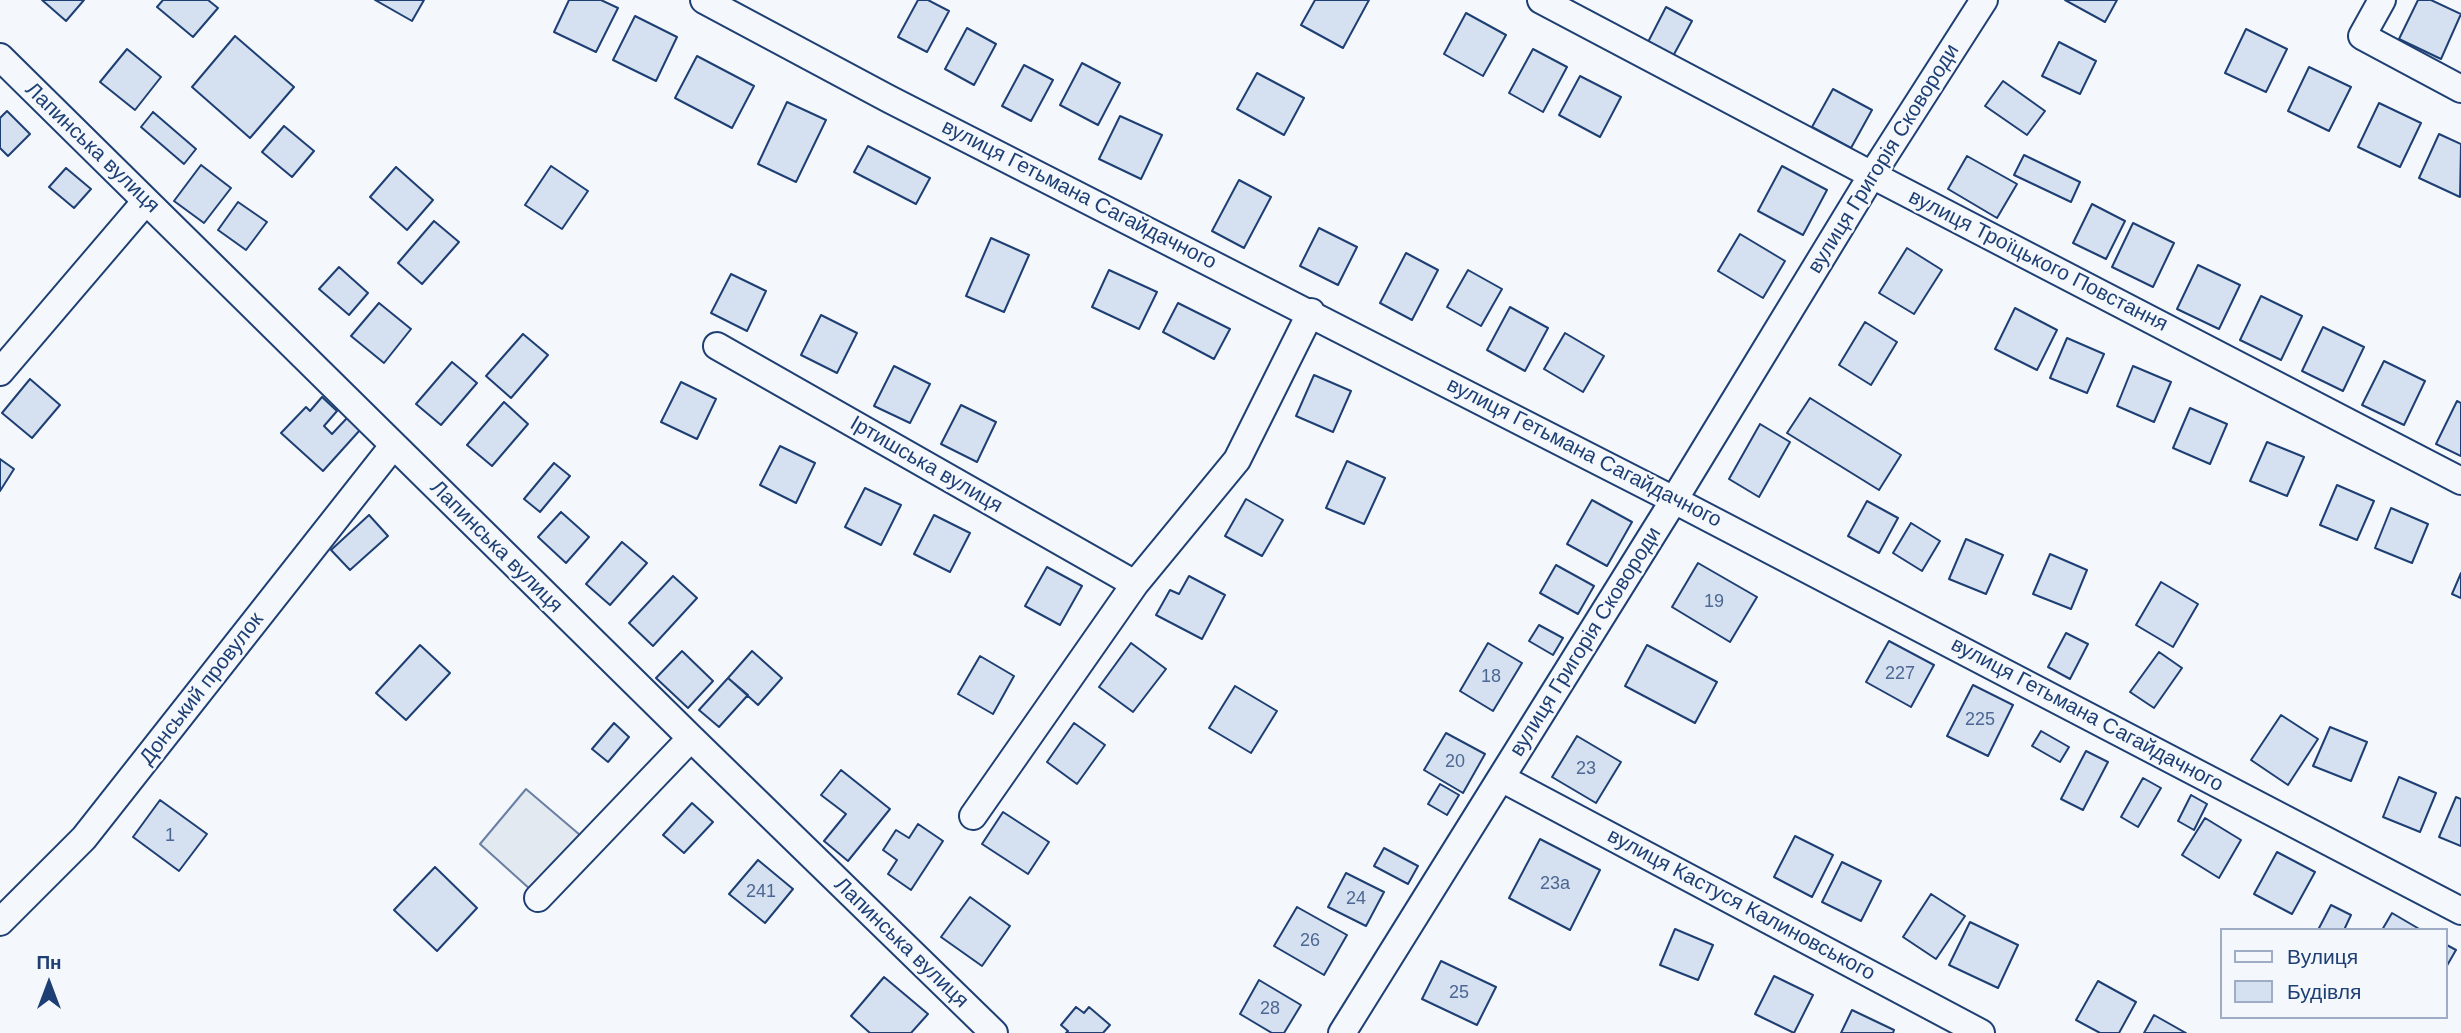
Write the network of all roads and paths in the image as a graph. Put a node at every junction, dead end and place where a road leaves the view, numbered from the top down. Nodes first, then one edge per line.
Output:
1 (704, 0) edge
2 (1541, 0) edge
3 (1984, 0) edge
4 (2382, 0) edge
5 (0, 57) edge
6 (2461, 89) edge
7 (1871, 175) junction
8 (146, 201) junction
9 (1311, 312) junction
10 (717, 346) dead end
11 (0, 372) edge
12 (393, 446) junction
13 (2461, 481) edge
14 (1674, 500) junction
15 (1135, 584) junction
16 (691, 738) junction
17 (1501, 778) junction
18 (973, 816) dead end
19 (538, 898) dead end
20 (2461, 911) edge
21 (0, 922) edge
22 (994, 1033) edge
23 (1342, 1033) edge
24 (1981, 1033) edge

1 - 9 street, вулиця Гетьмана Сагайдачного
2 - 7 street, вулиця Троїцького Повстання
3 - 7 street, вулиця Григорія Сковороди
4 - 6 street
5 - 8 street, Лапинська вулиця
7 - 13 street, вулиця Троїцького Повстання
7 - 14 street, вулиця Григорія Сковороди
8 - 11 street
8 - 12 street, Лапинська вулиця
9 - 14 street, вулиця Гетьмана Сагайдачного
9 - 15 street
10 - 15 street, Іртишська вулиця
12 - 16 street, Лапинська вулиця
12 - 21 street, Донський провулок
14 - 17 street, вулиця Григорія Сковороди
14 - 20 street, вулиця Гетьмана Сагайдачного
15 - 18 street
16 - 19 street
16 - 22 street, Лапинська вулиця
17 - 23 street, вулиця Григорія Сковороди
17 - 24 street, вулиця Кастуся Калиновського

